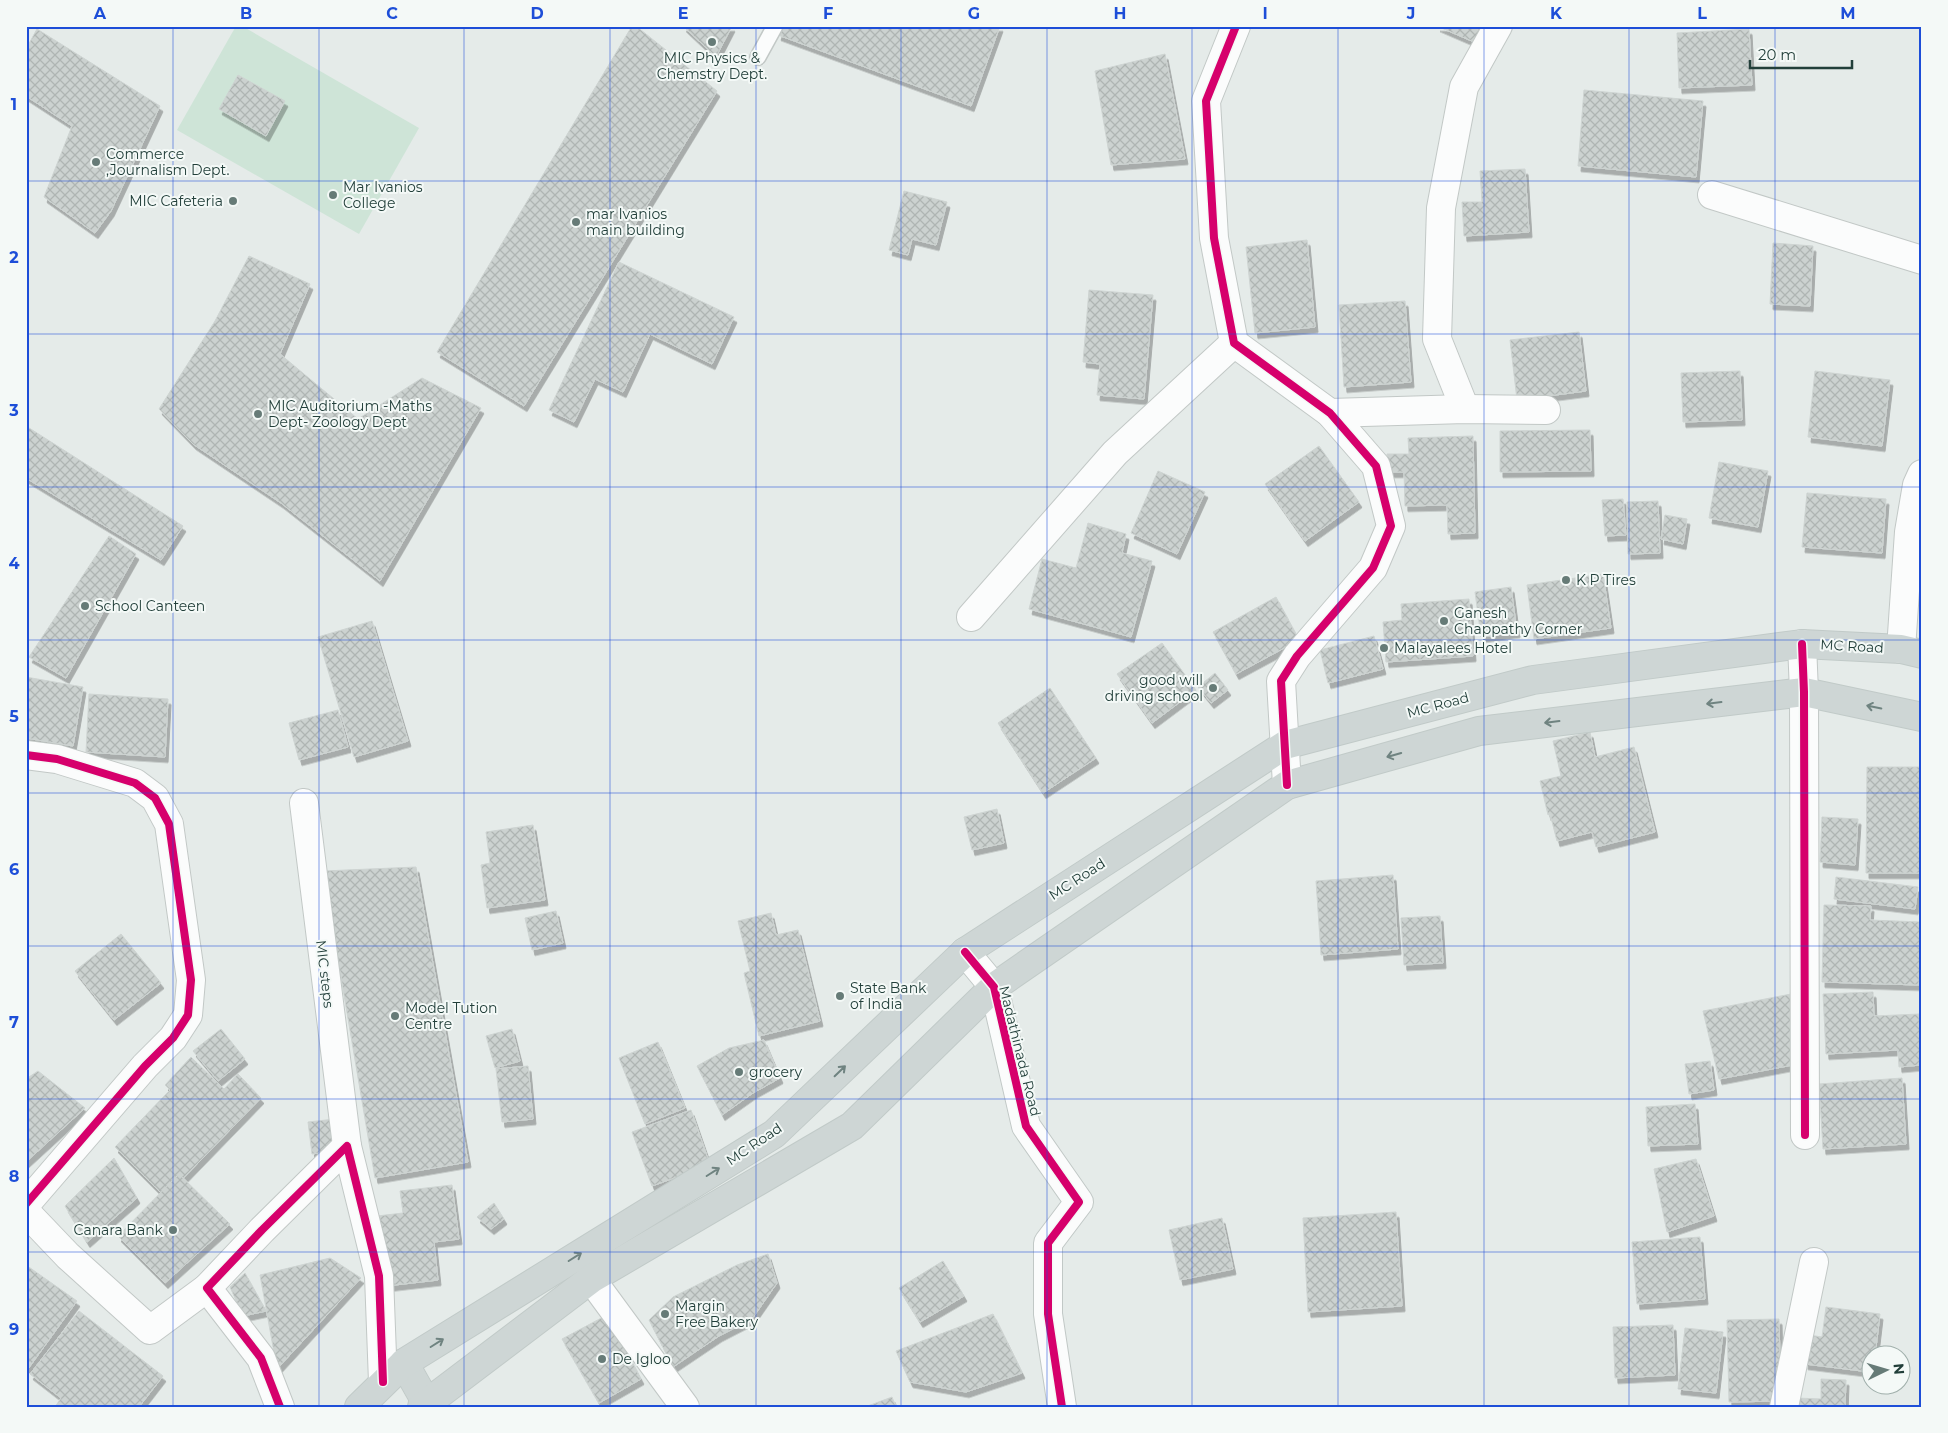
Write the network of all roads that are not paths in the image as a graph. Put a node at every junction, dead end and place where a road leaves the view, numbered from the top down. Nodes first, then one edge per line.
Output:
1 (775, 26) edge
2 (1236, 26) edge
3 (1498, 26) edge
4 (758, 57) dead end
5 (1712, 195) dead end
6 (1922, 260) edge
7 (1234, 343) junction
8 (1465, 409) junction
9 (1546, 410) dead end
10 (1330, 413) junction
11 (1922, 474) edge
12 (971, 617) dead end
13 (1802, 644) junction
14 (1911, 652) edge
15 (1804, 692) junction
16 (1922, 717) edge
17 (1284, 745) junction
18 (26, 755) edge
19 (1288, 786) junction
20 (304, 803) dead end
21 (965, 952) junction
22 (994, 987) junction
23 (1805, 1135) dead end
24 (347, 1146) junction
25 (26, 1204) edge
26 (26, 1212) edge
27 (1814, 1262) dead end
28 (591, 1279) junction
29 (207, 1288) junction
30 (404, 1363) junction
31 (383, 1382) junction
32 (424, 1405) edge
33 (280, 1407) edge
34 (359, 1407) edge
35 (685, 1407) edge
36 (1062, 1407) edge
37 (1784, 1407) edge

1 - 4 lane
2 - 7 street
3 - 8 street
5 - 6 street
7 - 10 street
7 - 12 street
8 - 9 street
8 - 10 street
10 - 17 street
11 - 14 street
13 - 14 main road, MC Road
13 - 15 street
13 - 17 main road, MC Road
16 -> 15 main road
15 -> 19 main road
15 - 23 street
17 - 19 street
17 - 21 main road, MC Road
18 - 25 street
19 - 22 main road
20 - 24 street, MIC steps
21 - 22 street, Madathinada Road
30 -> 21 main road, MC Road
22 - 28 main road
22 - 36 street, Madathinada Road
24 - 29 street
24 - 31 street, MIC steps
26 - 29 street
27 - 37 street
28 - 32 main road
28 - 35 street
29 - 33 street
30 - 31 main road, MC Road
30 - 32 main road
31 - 34 main road, MC Road

